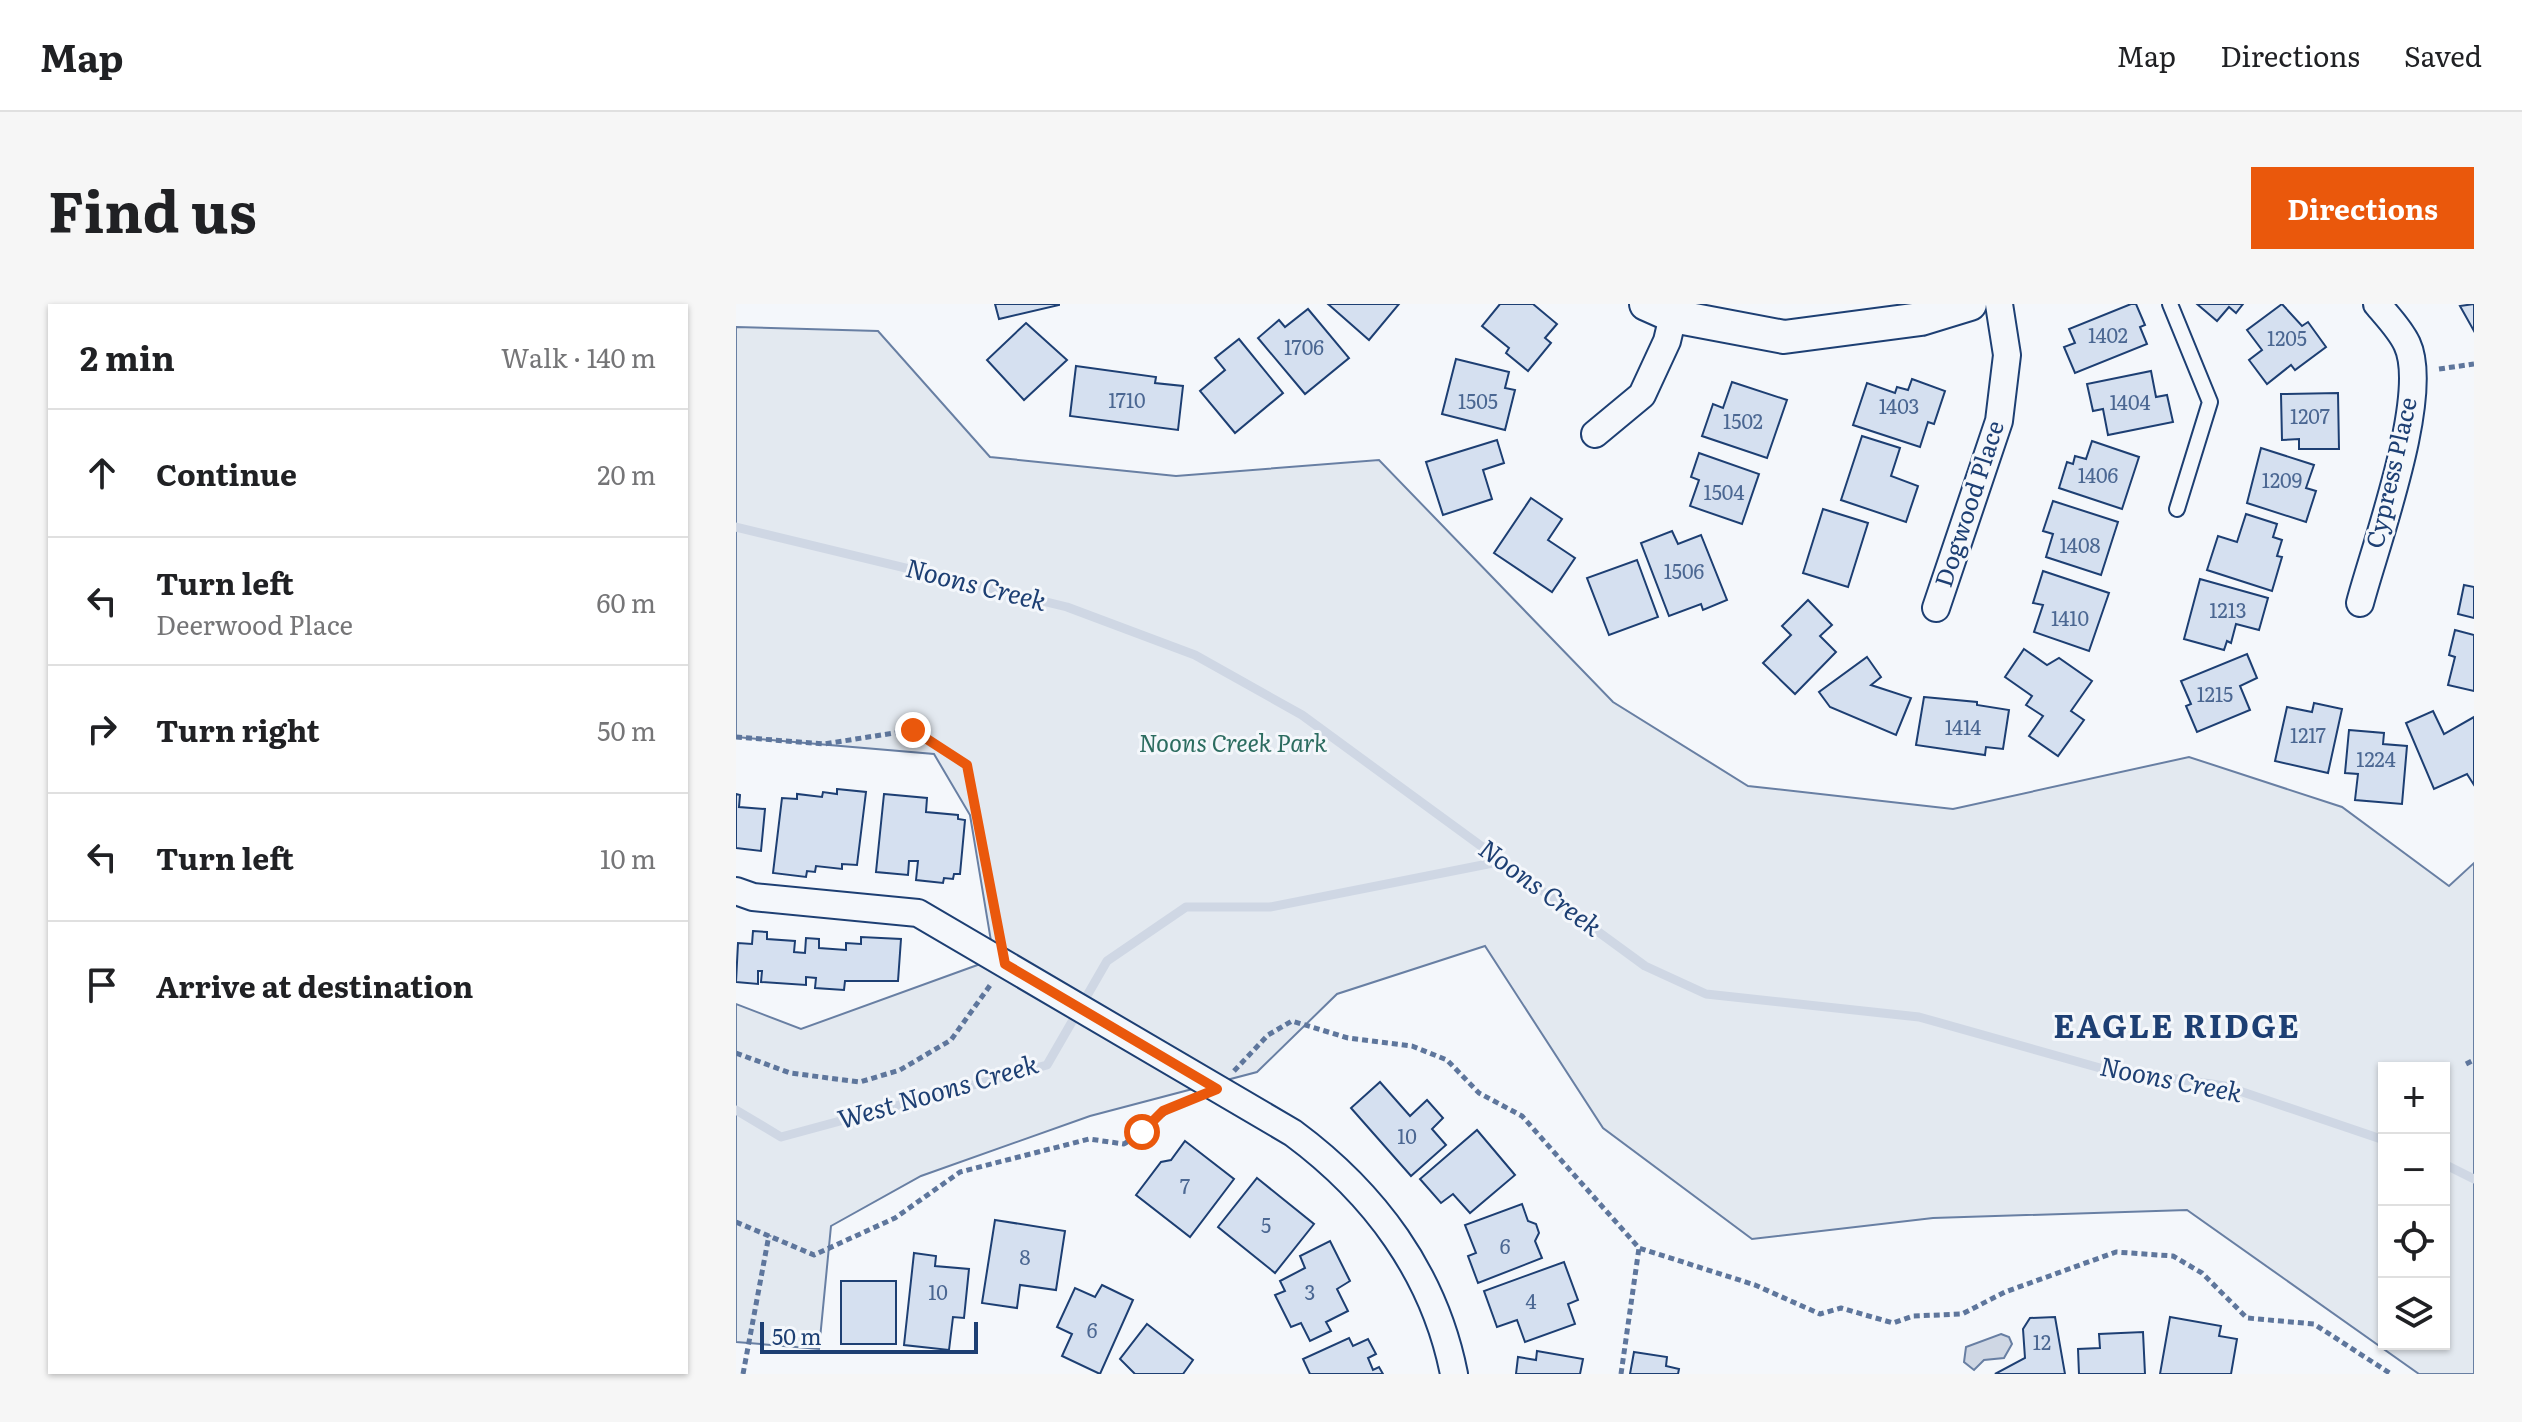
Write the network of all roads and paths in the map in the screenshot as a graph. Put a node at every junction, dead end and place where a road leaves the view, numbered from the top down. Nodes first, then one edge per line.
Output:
1 (1970, 304) edge
2 (1999, 304) edge
3 (2170, 304) edge
4 (2377, 304) edge
5 (1660, 310) edge
6 (2474, 364) edge
7 (2434, 370) dead end
8 (1595, 434) dead end
9 (2177, 509) dead end
10 (2360, 603) dead end
11 (1936, 608) dead end
12 (736, 737) edge
13 (736, 891) edge
14 (1005, 964) junction
15 (736, 1053) edge
16 (2474, 1060) edge
17 (1241, 1064) dead end
18 (2466, 1064) dead end
19 (1217, 1089) junction
20 (736, 1222) edge
21 (769, 1235) junction
22 (1639, 1248) junction
23 (743, 1374) edge
24 (1454, 1374) edge
25 (1621, 1374) edge
26 (2391, 1374) edge

1 - 5 street
2 - 11 street, Dogwood Place
3 - 9 lane
4 - 10 street, Cypress Place
5 - 8 street
6 - 7 path
12 - 14 path
13 - 14 street
14 - 15 path
14 - 19 street
16 - 18 path
17 - 22 path
19 - 21 path
19 - 24 street
20 - 21 path
21 - 23 path
22 - 25 path
22 - 26 path

